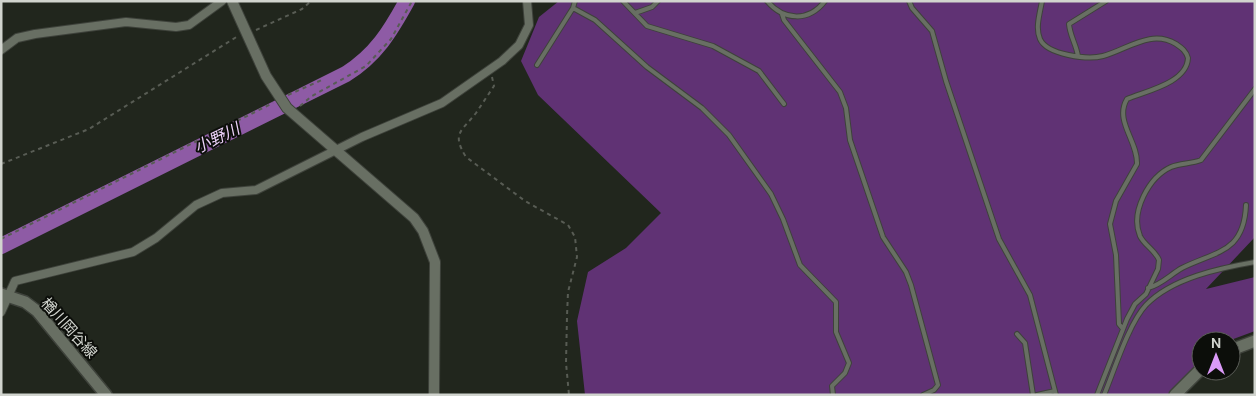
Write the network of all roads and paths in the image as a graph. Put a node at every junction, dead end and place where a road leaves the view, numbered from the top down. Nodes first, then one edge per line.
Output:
1 (222, 1) edge
2 (232, 1) edge
3 (311, 1) edge
4 (412, 1) edge
5 (527, 1) edge
6 (575, 1) edge
7 (623, 1) edge
8 (658, 1) edge
9 (767, 1) edge
10 (825, 1) edge
11 (909, 1) edge
12 (1042, 1) edge
13 (1106, 1) edge
14 (1098, 3) edge
15 (573, 8) junction
16 (635, 13) junction
17 (782, 14) junction
18 (247, 33) junction
19 (1, 50) edge
20 (1078, 56) junction
21 (536, 65) dead end
22 (490, 69) junction
23 (324, 79) dead end
24 (1255, 90) edge
25 (784, 104) dead end
26 (286, 105) junction
27 (335, 150) junction
28 (1, 164) edge
29 (1246, 205) dead end
30 (1, 239) edge
31 (1255, 262) edge
32 (1148, 288) junction
33 (5, 295) edge
34 (1, 312) edge
35 (1123, 329) junction
36 (1017, 334) dead end
37 (1255, 341) edge
38 (1241, 346) edge
39 (1191, 379) edge
40 (1056, 393) edge
41 (106, 395) edge
42 (434, 395) edge
43 (569, 395) edge
44 (833, 395) edge
45 (923, 395) edge
46 (1033, 395) edge
47 (1037, 395) edge
48 (1097, 395) edge
49 (1104, 395) edge
50 (1176, 395) edge

1 - 19 street
2 - 18 street
3 - 18 path
4 - 26 path
5 - 22 street
6 - 15 lane
7 - 16 lane
8 - 16 lane
9 - 17 lane
10 - 17 lane
11 - 40 lane
12 - 20 lane
13 - 14 lane
14 - 20 lane
15 - 21 lane
15 - 44 lane
16 - 25 lane
17 - 45 lane
18 - 26 street
18 - 28 path
20 - 35 lane
22 - 27 street
22 - 43 path
23 - 26 path
24 - 32 lane
26 - 27 street
26 - 30 path
27 - 33 street
27 - 42 street
29 - 32 lane
31 - 49 lane
32 - 35 lane
33 - 34 street
33 - 41 main road, 楢川岡谷線
35 - 48 lane
36 - 46 lane
37 - 38 main road
39 - 50 main road
40 - 47 lane

